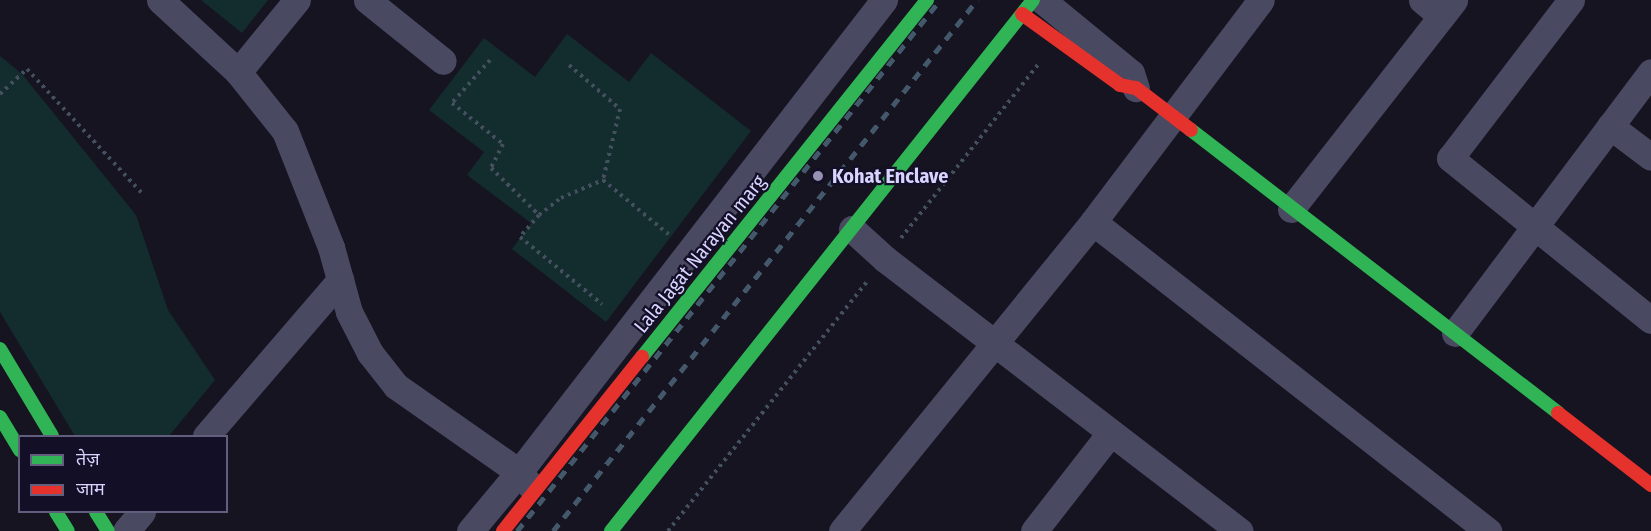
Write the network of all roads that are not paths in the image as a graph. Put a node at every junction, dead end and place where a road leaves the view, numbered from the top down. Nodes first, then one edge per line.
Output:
1 (160, 0) edge
2 (297, 0) edge
3 (927, 0) edge
4 (1033, 0) edge
5 (1261, 0) edge
6 (1571, 0) edge
7 (372, 1) edge
8 (873, 4) edge
9 (1439, 5) edge
10 (1032, 7) edge
11 (899, 35) junction
12 (443, 61) dead end
13 (237, 72) junction
14 (1651, 72) edge
15 (1136, 88) joint
16 (1172, 115) junction
17 (1610, 126) junction
18 (1651, 157) edge
19 (1291, 209) junction
20 (1093, 222) junction
21 (1534, 228) junction
22 (852, 229) junction
23 (340, 280) junction
24 (1651, 320) edge
25 (1455, 333) junction
26 (994, 343) junction
27 (0, 349) edge
28 (0, 417) edge
29 (1111, 432) junction
30 (51, 435) edge
31 (207, 435) edge
32 (18, 447) edge
33 (527, 482) junction
34 (1651, 485) edge
35 (57, 513) edge
36 (97, 513) edge
37 (141, 513) edge
38 (1471, 526) edge
39 (1036, 530) edge
40 (68, 531) edge
41 (108, 531) edge
42 (126, 531) edge
43 (470, 531) edge
44 (503, 531) edge
45 (611, 531) edge
46 (842, 531) edge
47 (1240, 531) edge

1 - 13 street
2 - 13 street
3 - 11 main road, Lala Jagat Narayan marg
4 - 10 main road
5 - 16 street
6 - 21 street
7 - 12 street
8 - 11 street
8 - 33 street
9 - 19 street
10 - 15 street
10 - 22 main road
11 - 33 main road, Lala Jagat Narayan marg
13 - 23 street
14 - 17 street
15 - 16 main road
16 - 19 main road
16 - 20 street
17 - 18 street
17 - 21 street
19 - 25 main road
20 - 26 street
20 - 38 street
21 - 24 street
21 - 25 street
22 - 26 street
22 - 45 main road
23 - 31 street
23 - 33 street
25 - 34 main road
26 - 29 street
26 - 46 street
27 - 30 main road
28 - 32 main road
29 - 39 street
29 - 47 street
33 - 43 street
33 - 44 main road, Lala Jagat Narayan marg
35 - 40 main road
36 - 41 main road
37 - 42 street

